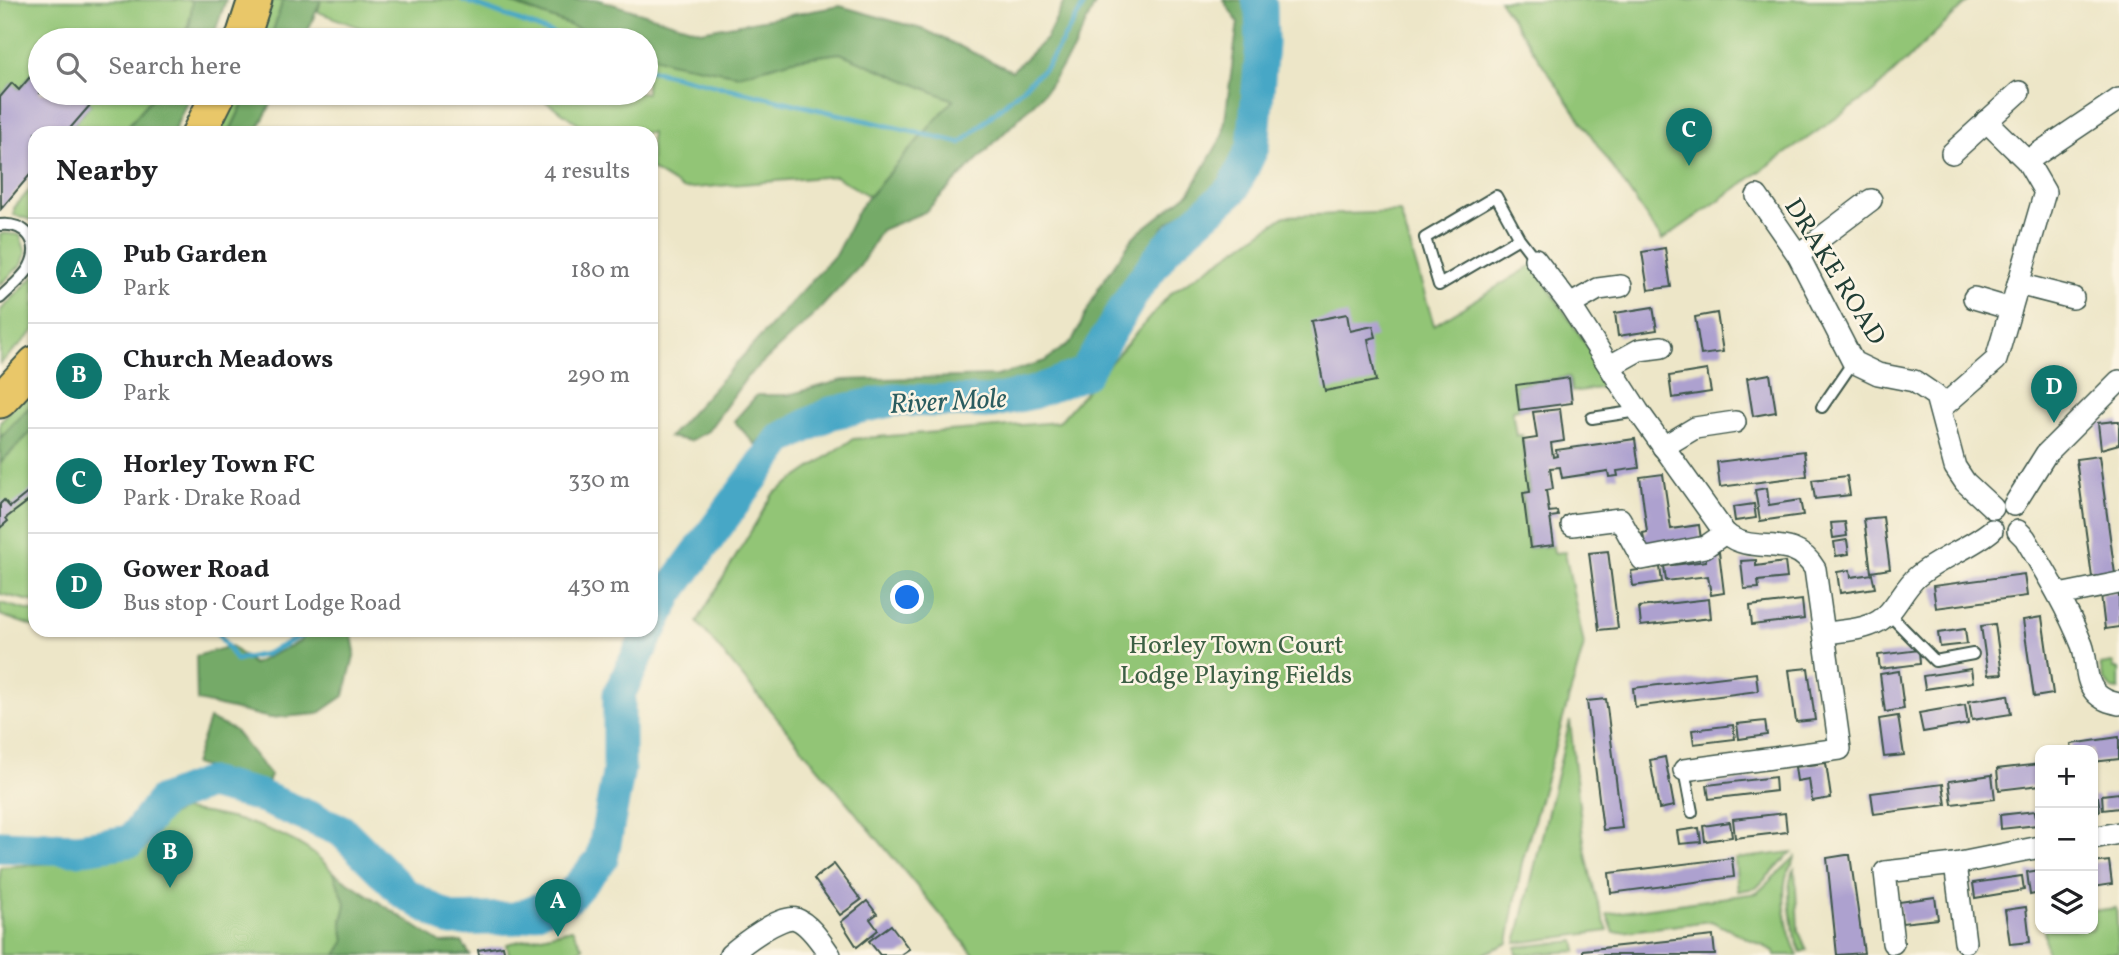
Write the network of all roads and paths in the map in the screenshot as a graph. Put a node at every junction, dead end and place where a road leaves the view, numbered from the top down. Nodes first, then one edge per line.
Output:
1 (255, 0) edge
2 (246, 28) edge
3 (2019, 92) dead end
4 (213, 105) edge
5 (2116, 106) edge
6 (1986, 121) junction
7 (202, 126) edge
8 (1952, 153) dead end
9 (2027, 161) junction
10 (1757, 197) dead end
11 (1871, 200) dead end
12 (0, 225) edge
13 (28, 234) edge
14 (1519, 238) junction
15 (1798, 255) junction
16 (1535, 260) joint
17 (28, 270) edge
18 (2018, 284) junction
19 (1621, 286) dead end
20 (0, 298) edge
21 (1974, 298) dead end
22 (2073, 298) dead end
23 (1570, 305) junction
24 (2011, 309) junction
25 (1662, 347) dead end
26 (1853, 362) junction
27 (1610, 366) junction
28 (28, 371) edge
29 (2119, 381) edge
30 (0, 401) edge
31 (1822, 407) dead end
32 (1940, 409) junction
33 (1638, 411) junction
34 (1592, 418) dead end
35 (1735, 422) dead end
36 (1663, 447) junction
37 (2003, 506) junction
38 (1572, 525) dead end
39 (1992, 530) junction
40 (2018, 531) junction
41 (1725, 533) junction
42 (2119, 583) edge
43 (2059, 594) junction
44 (1887, 612) junction
45 (1826, 633) junction
46 (1973, 654) dead end
47 (2119, 704) edge
48 (1684, 770) joint
49 (1692, 812) dead end
50 (2119, 833) edge
51 (2098, 837) edge
52 (2035, 848) edge
53 (1955, 864) junction
54 (1965, 942) dead end
55 (1893, 943) dead end
56 (730, 955) edge
57 (830, 955) edge

1 - 2 main road
3 - 6 street
4 - 7 main road
5 - 9 street
6 - 8 street
6 - 9 street
9 - 18 street
10 - 15 street, DRAKE ROAD
11 - 15 street
12 - 13 lane
14 - 14 lane
14 - 16 lane
15 - 26 street, DRAKE ROAD
16 - 23 street
17 - 20 lane
18 - 22 street
18 - 24 street
19 - 23 street
21 - 24 street
23 - 27 street
24 - 32 street
25 - 27 street
26 - 31 lane
26 - 32 street, DRAKE ROAD
27 - 33 street
28 - 30 main road
29 - 37 street
32 - 37 street
33 - 34 lane
33 - 36 street
35 - 36 street
36 - 41 street
37 - 39 street
37 - 40 street
38 - 41 street
39 - 40 street
39 - 44 street
40 - 43 street
41 - 45 street
42 - 43 street
43 - 47 street
44 - 45 street
44 - 46 lane
45 - 48 street
48 - 49 lane
50 - 51 street
52 - 53 street
53 - 54 street
53 - 55 street
56 - 57 street

